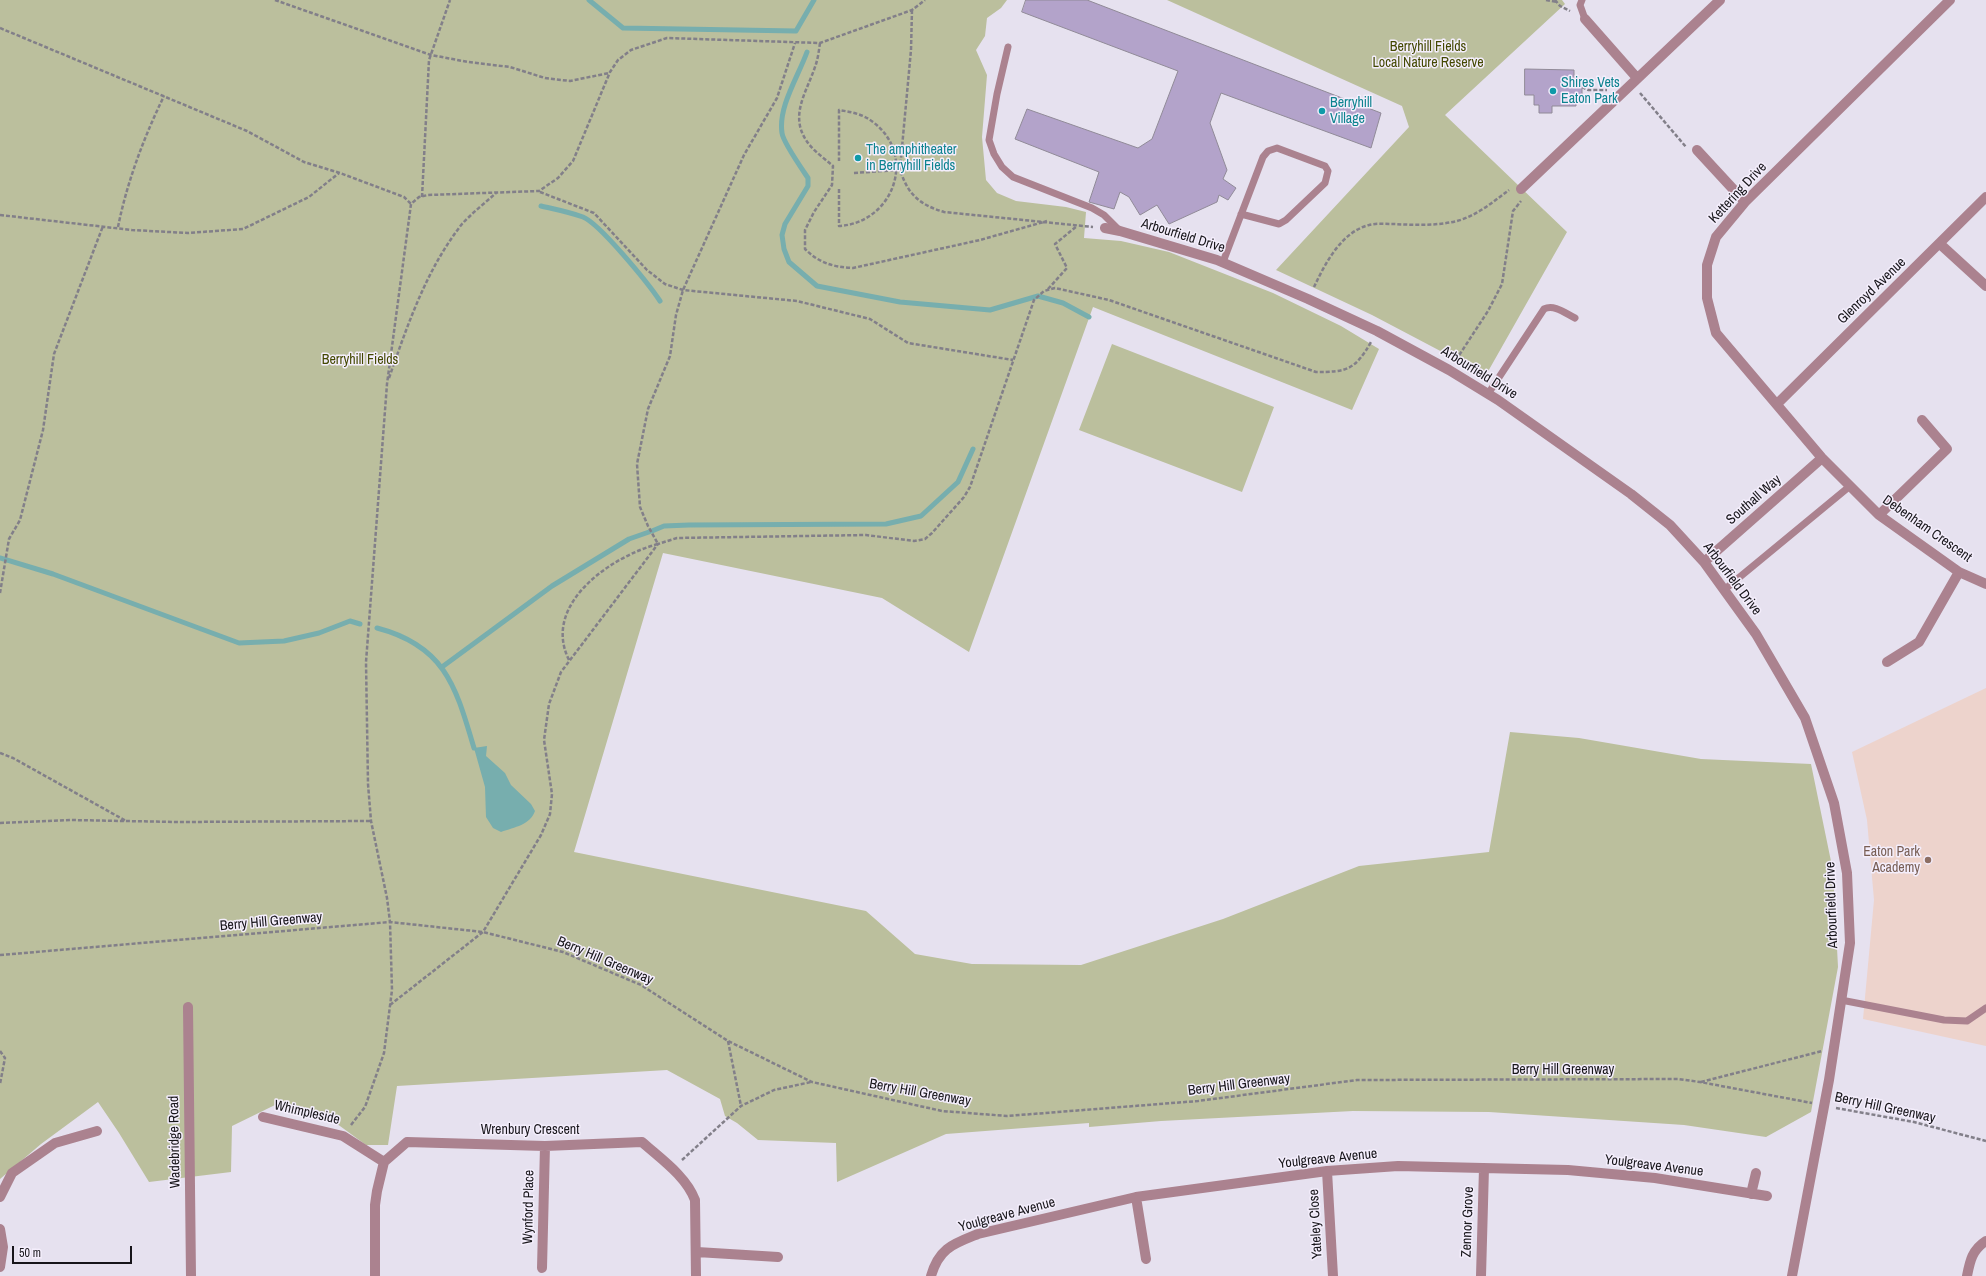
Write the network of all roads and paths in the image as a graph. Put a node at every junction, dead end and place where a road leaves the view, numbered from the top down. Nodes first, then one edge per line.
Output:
1 (275, 0) edge
2 (450, 0) edge
3 (925, 0) edge
4 (1546, 0) edge
5 (1582, 0) edge
6 (1720, 0) edge
7 (1950, 0) edge
8 (1557, 2) dead end
9 (912, 10) junction
10 (1585, 19) joint
11 (0, 28) edge
12 (795, 43) junction
13 (820, 43) junction
14 (1008, 47) dead end
15 (431, 55) junction
16 (610, 72) junction
17 (1634, 81) junction
18 (1582, 87) dead end
19 (164, 96) junction
20 (1616, 98) junction
21 (1697, 150) joint
22 (839, 161) dead end
23 (898, 170) junction
24 (340, 173) junction
25 (854, 173) dead end
26 (839, 189) dead end
27 (1521, 189) junction
28 (540, 191) junction
29 (496, 193) junction
30 (1986, 196) edge
31 (422, 197) junction
32 (1745, 202) junction
33 (411, 204) junction
34 (1241, 214) junction
35 (0, 215) edge
36 (1047, 222) junction
37 (103, 226) junction
38 (1077, 226) junction
39 (118, 227) junction
40 (1106, 228) joint
41 (1120, 231) junction
42 (1940, 244) junction
43 (1223, 262) junction
44 (1986, 286) edge
45 (683, 290) junction
46 (1048, 290) junction
47 (1308, 299) junction
48 (1575, 318) dead end
49 (1377, 331) junction
50 (1013, 360) junction
51 (1449, 370) junction
52 (387, 384) junction
53 (1488, 394) junction
54 (1777, 404) junction
55 (1922, 420) dead end
56 (1822, 458) junction
57 (1850, 486) junction
58 (1879, 515) junction
59 (658, 544) junction
60 (1704, 562) junction
61 (1959, 572) junction
62 (1986, 584) edge
63 (1724, 590) junction
64 (0, 593) edge
65 (569, 660) junction
66 (1887, 662) dead end
67 (0, 753) edge
68 (127, 821) junction
69 (371, 821) junction
70 (0, 823) edge
71 (390, 922) junction
72 (483, 932) junction
73 (0, 955) edge
74 (1841, 1000) junction
75 (390, 1005) junction
76 (188, 1007) dead end
77 (1986, 1008) edge
78 (728, 1041) junction
79 (1834, 1048) junction
80 (0, 1051) edge
81 (812, 1082) junction
82 (1700, 1082) junction
83 (0, 1084) edge
84 (1814, 1104) dead end
85 (741, 1106) junction
86 (1830, 1106) dead end
87 (263, 1117) dead end
88 (97, 1131) dead end
89 (343, 1136) junction
90 (1986, 1141) edge
91 (545, 1146) junction
92 (384, 1162) junction
93 (1484, 1168) junction
94 (672, 1169) junction
95 (1327, 1171) junction
96 (1756, 1173) dead end
97 (1751, 1194) junction
98 (1767, 1196) dead end
99 (0, 1197) edge
100 (1136, 1197) junction
101 (0, 1229) edge
102 (1986, 1242) edge
103 (697, 1252) junction
104 (778, 1257) dead end
105 (1146, 1259) dead end
106 (0, 1267) edge
107 (541, 1272) edge
108 (191, 1276) edge
109 (375, 1276) edge
110 (696, 1276) edge
111 (930, 1276) edge
112 (1333, 1276) edge
113 (1480, 1276) edge
114 (1792, 1276) edge
115 (1967, 1276) edge

1 - 15 path
2 - 15 path
3 - 9 path
4 - 8 path
5 - 10 lane
6 - 17 street
7 - 32 street, Kettering Drive
9 - 13 path
9 - 23 path
10 - 17 street
11 - 19 path
12 - 13 path
12 - 16 path
12 - 45 path
13 - 36 path
14 - 41 lane
15 - 16 path
15 - 31 path
16 - 28 path
17 - 20 street
17 - 21 path
18 - 20 path
19 - 24 path
19 - 39 path
20 - 27 street
21 - 32 street
22 - 23 path
23 - 25 path
23 - 26 path
23 - 36 path
24 - 33 path
24 - 39 path
27 - 47 path
27 - 51 path
28 - 29 path
28 - 45 path
29 - 31 path
29 - 52 path
30 - 42 street, Glenroyd Avenue
31 - 33 path
32 - 54 street, Kettering Drive
33 - 52 path
34 - 34 lane
34 - 43 lane
35 - 37 path
36 - 38 path
37 - 39 path
37 - 64 path
38 - 40 path
38 - 46 path
40 - 41 street, Arbourfield Drive
41 - 43 street, Arbourfield Drive
42 - 44 street
42 - 54 street, Glenroyd Avenue
43 - 47 street, Arbourfield Drive
45 - 50 path
45 - 59 path
46 - 49 path
46 - 50 path
47 - 49 street, Arbourfield Drive
48 - 53 lane
49 - 51 street, Arbourfield Drive
50 - 59 path
51 - 53 street, Arbourfield Drive
52 - 69 path
53 - 60 street, Arbourfield Drive
54 - 56 street, Kettering Drive
55 - 58 street
56 - 57 street, Debenham Crescent
56 - 60 street, Southall Way
57 - 58 street, Debenham Crescent
57 - 63 lane
58 - 61 street, Debenham Crescent
59 - 65 path
59 - 65 path
60 - 63 street, Arbourfield Drive
61 - 62 street, Debenham Crescent
61 - 66 street
63 - 74 street, Arbourfield Drive
65 - 72 path
67 - 68 path
68 - 69 path
68 - 70 path
69 - 71 path
71 - 72 path, Berry Hill Greenway
71 - 73 path, Berry Hill Greenway
71 - 75 path
72 - 75 path
72 - 78 path, Berry Hill Greenway
74 - 77 lane
74 - 79 street, Arbourfield Drive
75 - 89 path
76 - 108 street, Wadebridge Road
78 - 81 path, Berry Hill Greenway
78 - 85 path
79 - 82 path
79 - 114 street, Arbourfield Drive
80 - 83 path
81 - 82 path, Berry Hill Greenway
81 - 85 path
82 - 84 path, Berry Hill Greenway
85 - 94 path
86 - 90 path, Berry Hill Greenway
87 - 89 street, Whimpleside
88 - 99 street
89 - 92 street, Whimpleside
91 - 92 street, Wrenbury Crescent
91 - 94 street, Wrenbury Crescent
91 - 107 street, Wynford Place
92 - 109 street
93 - 95 street, Youlgreave Avenue
93 - 97 street, Youlgreave Avenue
93 - 113 street, Zennor Grove
94 - 103 street, Wrenbury Crescent
95 - 100 street, Youlgreave Avenue
95 - 112 street, Yateley Close
96 - 97 street
97 - 98 street, Youlgreave Avenue
100 - 105 street
100 - 111 street, Youlgreave Avenue
101 - 106 street
102 - 115 street
103 - 104 street
103 - 110 street, Wrenbury Crescent

